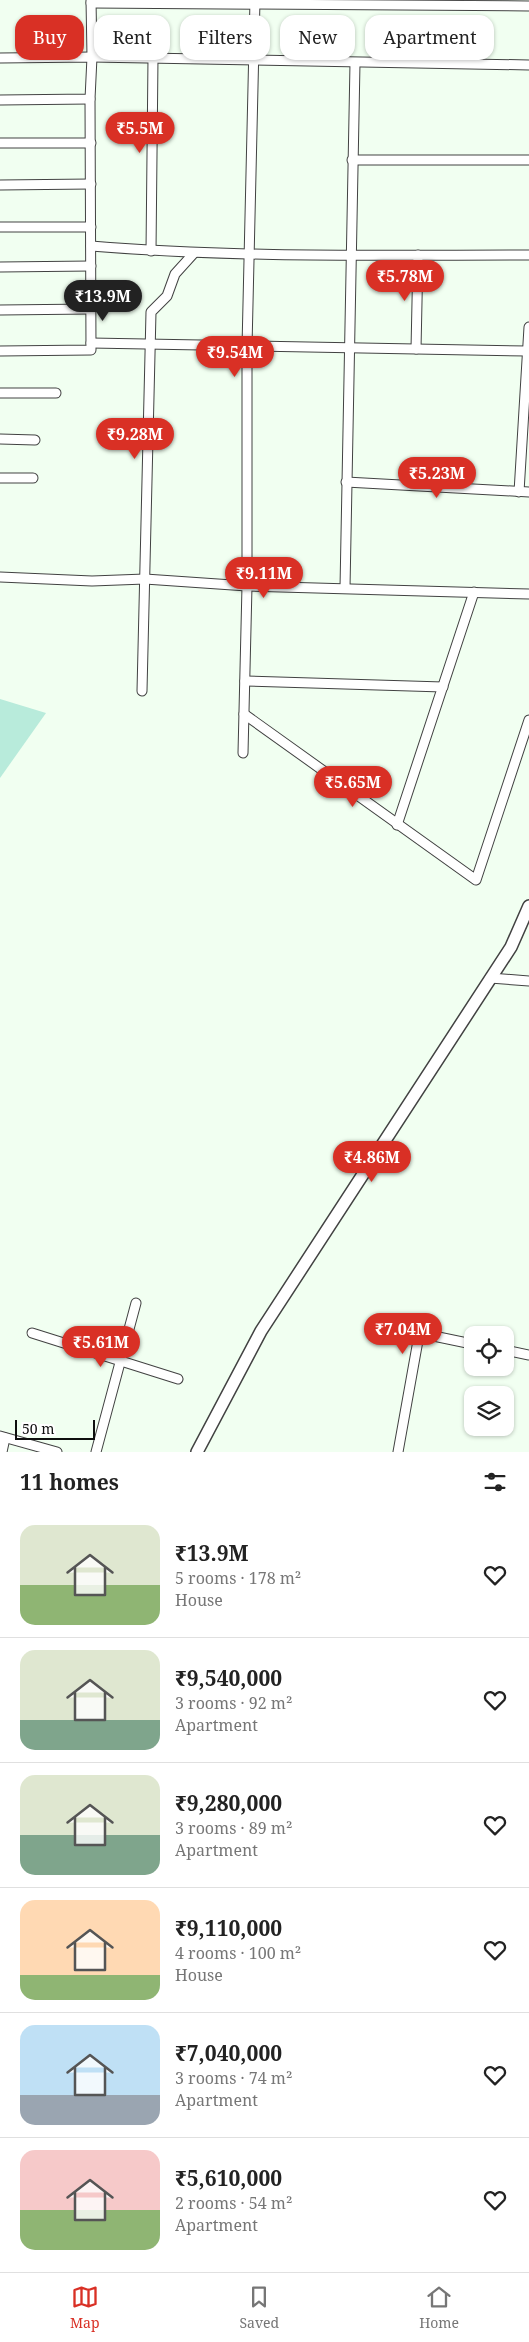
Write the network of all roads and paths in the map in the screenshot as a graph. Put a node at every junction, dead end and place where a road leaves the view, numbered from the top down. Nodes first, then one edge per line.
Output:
1 (91, 1) edge
2 (132, 2) edge
3 (199, 2) edge
4 (256, 2) edge
5 (315, 2) edge
6 (383, 2) edge
7 (454, 3) edge
8 (528, 4) edge
9 (256, 15) edge
10 (92, 57) junction
11 (0, 58) edge
12 (153, 60) edge
13 (256, 60) joint
14 (354, 63) junction
15 (529, 65) edge
16 (90, 99) junction
17 (0, 100) edge
18 (0, 143) edge
19 (91, 143) junction
20 (352, 160) junction
21 (529, 160) edge
22 (91, 184) junction
23 (0, 185) edge
24 (0, 227) edge
25 (91, 228) junction
26 (91, 246) junction
27 (151, 251) junction
28 (194, 252) junction
29 (251, 255) junction
30 (350, 255) junction
31 (418, 255) junction
32 (529, 255) edge
33 (91, 266) junction
34 (0, 267) edge
35 (91, 309) junction
36 (0, 310) edge
37 (529, 327) edge
38 (91, 343) junction
39 (149, 344) junction
40 (247, 347) junction
41 (348, 349) junction
42 (416, 349) junction
43 (0, 351) edge
44 (527, 351) junction
45 (0, 393) edge
46 (56, 393) dead end
47 (0, 439) edge
48 (35, 440) dead end
49 (0, 478) edge
50 (33, 478) dead end
51 (346, 482) junction
52 (519, 492) junction
53 (529, 492) edge
54 (0, 577) edge
55 (145, 579) junction
56 (247, 586) junction
57 (345, 588) junction
58 (474, 592) junction
59 (529, 594) edge
60 (245, 681) junction
61 (443, 687) junction
62 (142, 691) dead end
63 (244, 714) junction
64 (529, 720) edge
65 (243, 753) dead end
66 (397, 825) junction
67 (529, 906) edge
68 (490, 978) junction
69 (529, 981) edge
70 (136, 1303) dead end
71 (32, 1333) dead end
72 (464, 1342) edge
73 (514, 1352) edge
74 (529, 1355) edge
75 (120, 1361) junction
76 (178, 1379) dead end
77 (3, 1437) edge
78 (40, 1450) edge
79 (2, 1452) edge
80 (57, 1452) edge
81 (96, 1452) edge
82 (198, 1452) edge
83 (398, 1452) edge

1 - 2 street
1 - 10 street
2 - 3 street
3 - 4 street
4 - 5 street
4 - 9 street
5 - 6 street
6 - 7 street
7 - 8 street
10 - 11 street
10 - 16 street
12 - 27 street
13 - 14 street
13 - 29 street
14 - 15 street
14 - 20 street
16 - 17 street
16 - 19 street
18 - 19 street
19 - 22 street
20 - 21 street
20 - 30 street
22 - 23 street
22 - 25 street
24 - 25 street
25 - 26 street
26 - 27 street
26 - 33 street
27 - 28 street
28 - 29 street
28 - 39 street
29 - 30 street
29 - 40 street
30 - 31 street
30 - 41 street
31 - 32 street
31 - 42 street
33 - 34 street
33 - 35 street
35 - 36 street
35 - 38 street
37 - 44 street
38 - 39 street
38 - 43 street
39 - 40 street
39 - 55 street
40 - 41 street
40 - 56 street
41 - 42 street
41 - 51 street
42 - 44 street
44 - 52 street
45 - 46 street
47 - 48 street
49 - 50 street
51 - 52 street
51 - 57 street
52 - 53 street
54 - 55 street
55 - 56 street
55 - 62 street
56 - 57 street
56 - 60 street
57 - 58 street
58 - 59 street
58 - 61 street
60 - 61 street
60 - 63 street
61 - 66 street
63 - 65 street
63 - 66 street
64 - 66 street
67 - 68 street
68 - 69 street
68 - 82 street
70 - 75 street
71 - 75 street
72 - 83 street
73 - 74 street
75 - 76 street
75 - 81 street
77 - 78 street
77 - 79 street
78 - 80 street

